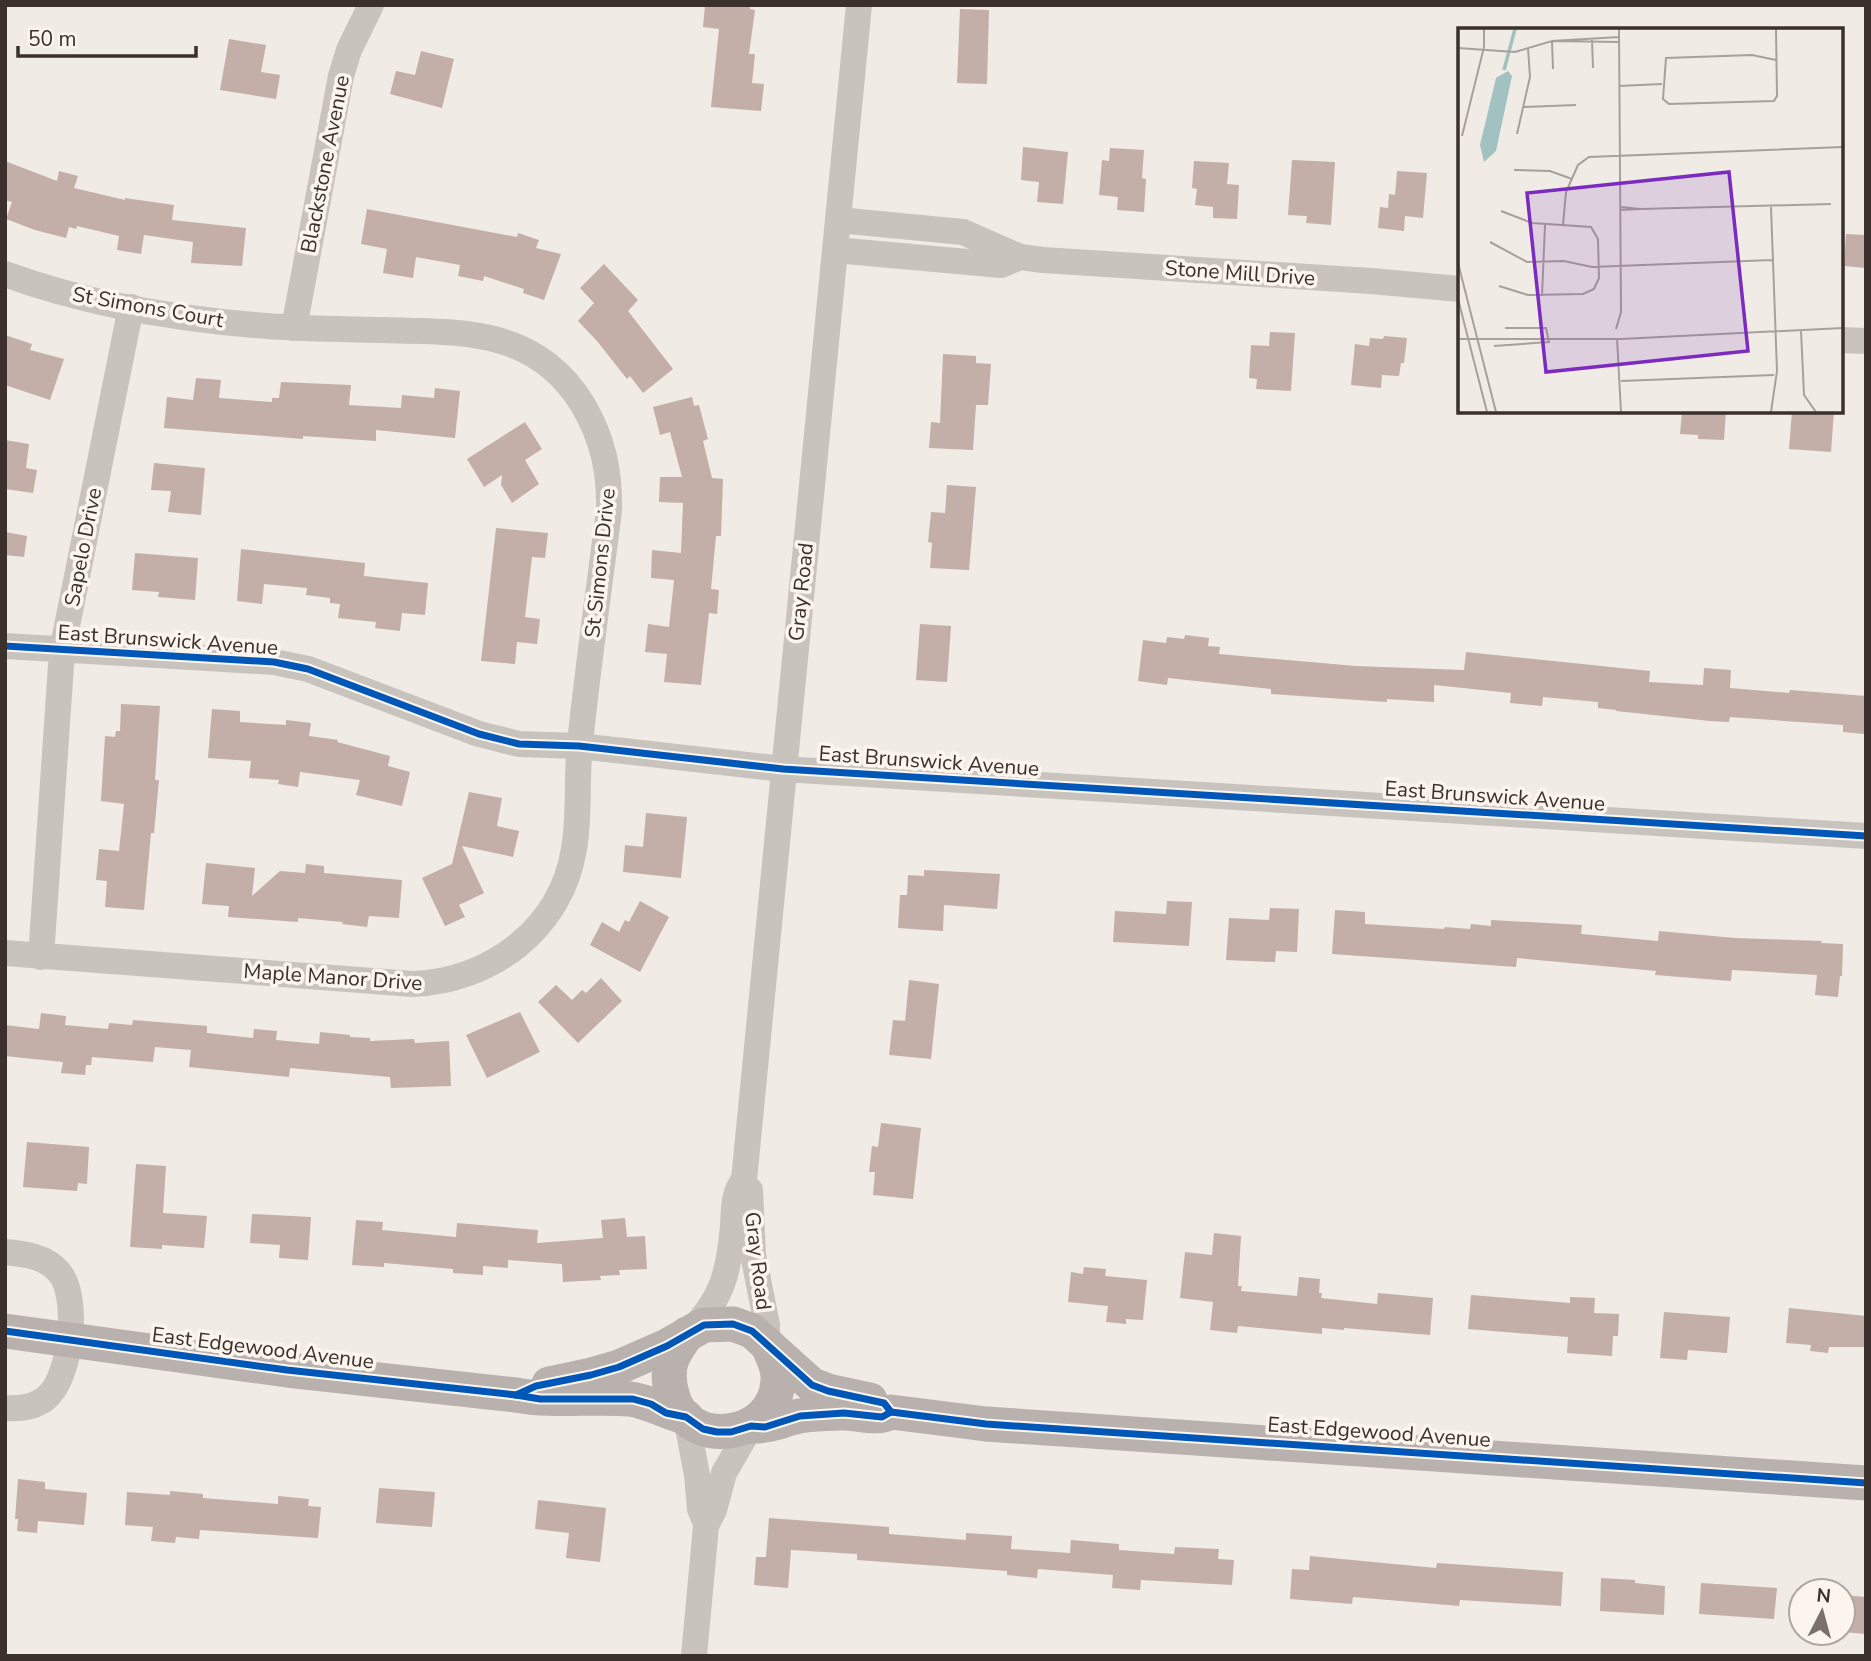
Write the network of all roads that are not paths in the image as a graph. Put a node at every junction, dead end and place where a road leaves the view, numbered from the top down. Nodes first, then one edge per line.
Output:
1 (371, 5) edge
2 (859, 5) edge
3 (838, 220) junction
4 (835, 250) junction
5 (1020, 257) junction
6 (5, 274) edge
7 (1458, 289) edge
8 (131, 307) junction
9 (294, 328) junction
10 (1843, 340) edge
11 (1866, 341) edge
12 (5, 646) edge
13 (62, 651) junction
14 (579, 746) junction
15 (783, 769) junction
16 (1866, 836) edge
17 (5, 953) edge
18 (41, 957) junction
19 (744, 1180) junction
20 (5, 1252) edge
21 (5, 1331) edge
22 (687, 1334) junction
23 (71, 1340) junction
24 (766, 1344) junction
25 (516, 1395) junction
26 (5, 1408) edge
27 (891, 1412) junction
28 (686, 1418) junction
29 (751, 1426) junction
30 (1866, 1483) edge
31 (706, 1526) junction
32 (694, 1656) edge

1 - 9 street, Blackstone Avenue
2 - 3 street, Gray Road
3 - 4 street, Gray Road
3 - 5 street, Stone Mill Drive
4 - 5 street, Stone Mill Drive
4 - 15 street, Gray Road
5 - 7 street, Stone Mill Drive
6 - 8 street, St Simons Court
8 - 9 street, St Simons Court
8 - 13 street, Sapelo Drive
9 - 14 street, St Simons Drive
10 - 11 street
12 - 13 street, East Brunswick Avenue
13 - 14 street, East Brunswick Avenue
13 - 18 street, Sapelo Drive
14 - 15 street, East Brunswick Avenue
14 - 18 street, Maple Manor Drive
15 - 16 street, East Brunswick Avenue
15 - 19 street, Gray Road
17 - 18 street, Maple Manor Drive
19 - 22 street, Gray Road
19 - 24 street, Gray Road
20 - 23 street
21 - 23 main road, East Edgewood Avenue
22 - 24 main road
22 - 25 main road, East Edgewood Avenue
22 - 28 main road
23 - 25 main road, East Edgewood Avenue
23 - 26 street
24 - 27 main road, East Edgewood Avenue
24 - 29 main road
25 - 28 main road, East Edgewood Avenue
27 - 29 main road, East Edgewood Avenue
27 - 30 main road, East Edgewood Avenue
28 - 29 main road
28 - 31 street
29 - 31 street
31 - 32 street

